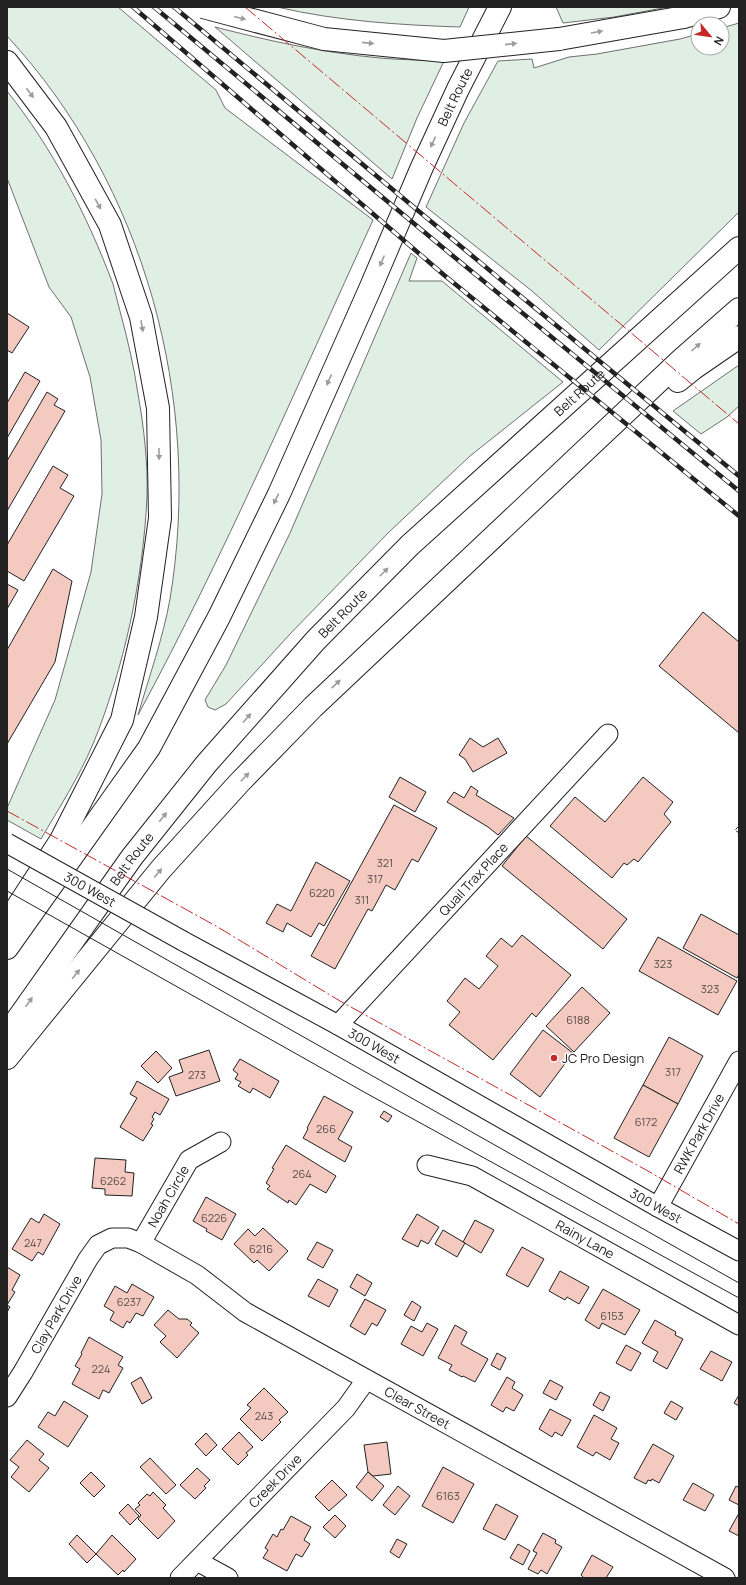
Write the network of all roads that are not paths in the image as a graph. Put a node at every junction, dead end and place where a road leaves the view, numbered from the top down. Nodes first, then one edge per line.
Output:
1 (203, 7) edge
2 (500, 7) edge
3 (719, 7) edge
4 (7, 62) edge
5 (739, 248) edge
6 (739, 309) edge
7 (739, 337) edge
8 (535, 498) junction
9 (608, 734) dead end
10 (7, 843) edge
11 (7, 923) edge
12 (7, 948) edge
13 (338, 1025) junction
14 (7, 1034) edge
15 (7, 1058) edge
16 (739, 1061) edge
17 (221, 1142) dead end
18 (428, 1165) dead end
19 (658, 1207) junction
20 (112, 1238) joint
21 (141, 1243) junction
22 (739, 1251) edge
23 (739, 1326) edge
24 (366, 1380) junction
25 (7, 1397) edge
26 (198, 1561) junction
27 (180, 1578) edge
28 (228, 1578) edge
29 (725, 1578) edge

1 -> 3 highway, bridge
2 -> 12 highway, Belt Route
4 -> 11 highway
14 -> 5 highway, Belt Route
8 -> 6 highway
7 - 8 highway
15 -> 8 highway
9 - 13 street, Quail Trax Place
10 - 13 street, 300 West, bridge
13 - 19 street, 300 West
16 - 19 street, RWK Park Drive
17 - 21 street, Noah Circle
18 - 23 street, Rainy Lane
19 - 22 street, 300 West
20 - 21 street, Clear Street
20 - 25 street, Clay Park Drive
21 - 24 street, Clear Street
24 - 26 street, Creek Drive
24 - 29 street, Clear Street
26 - 27 street, Creek Drive
26 - 28 street

